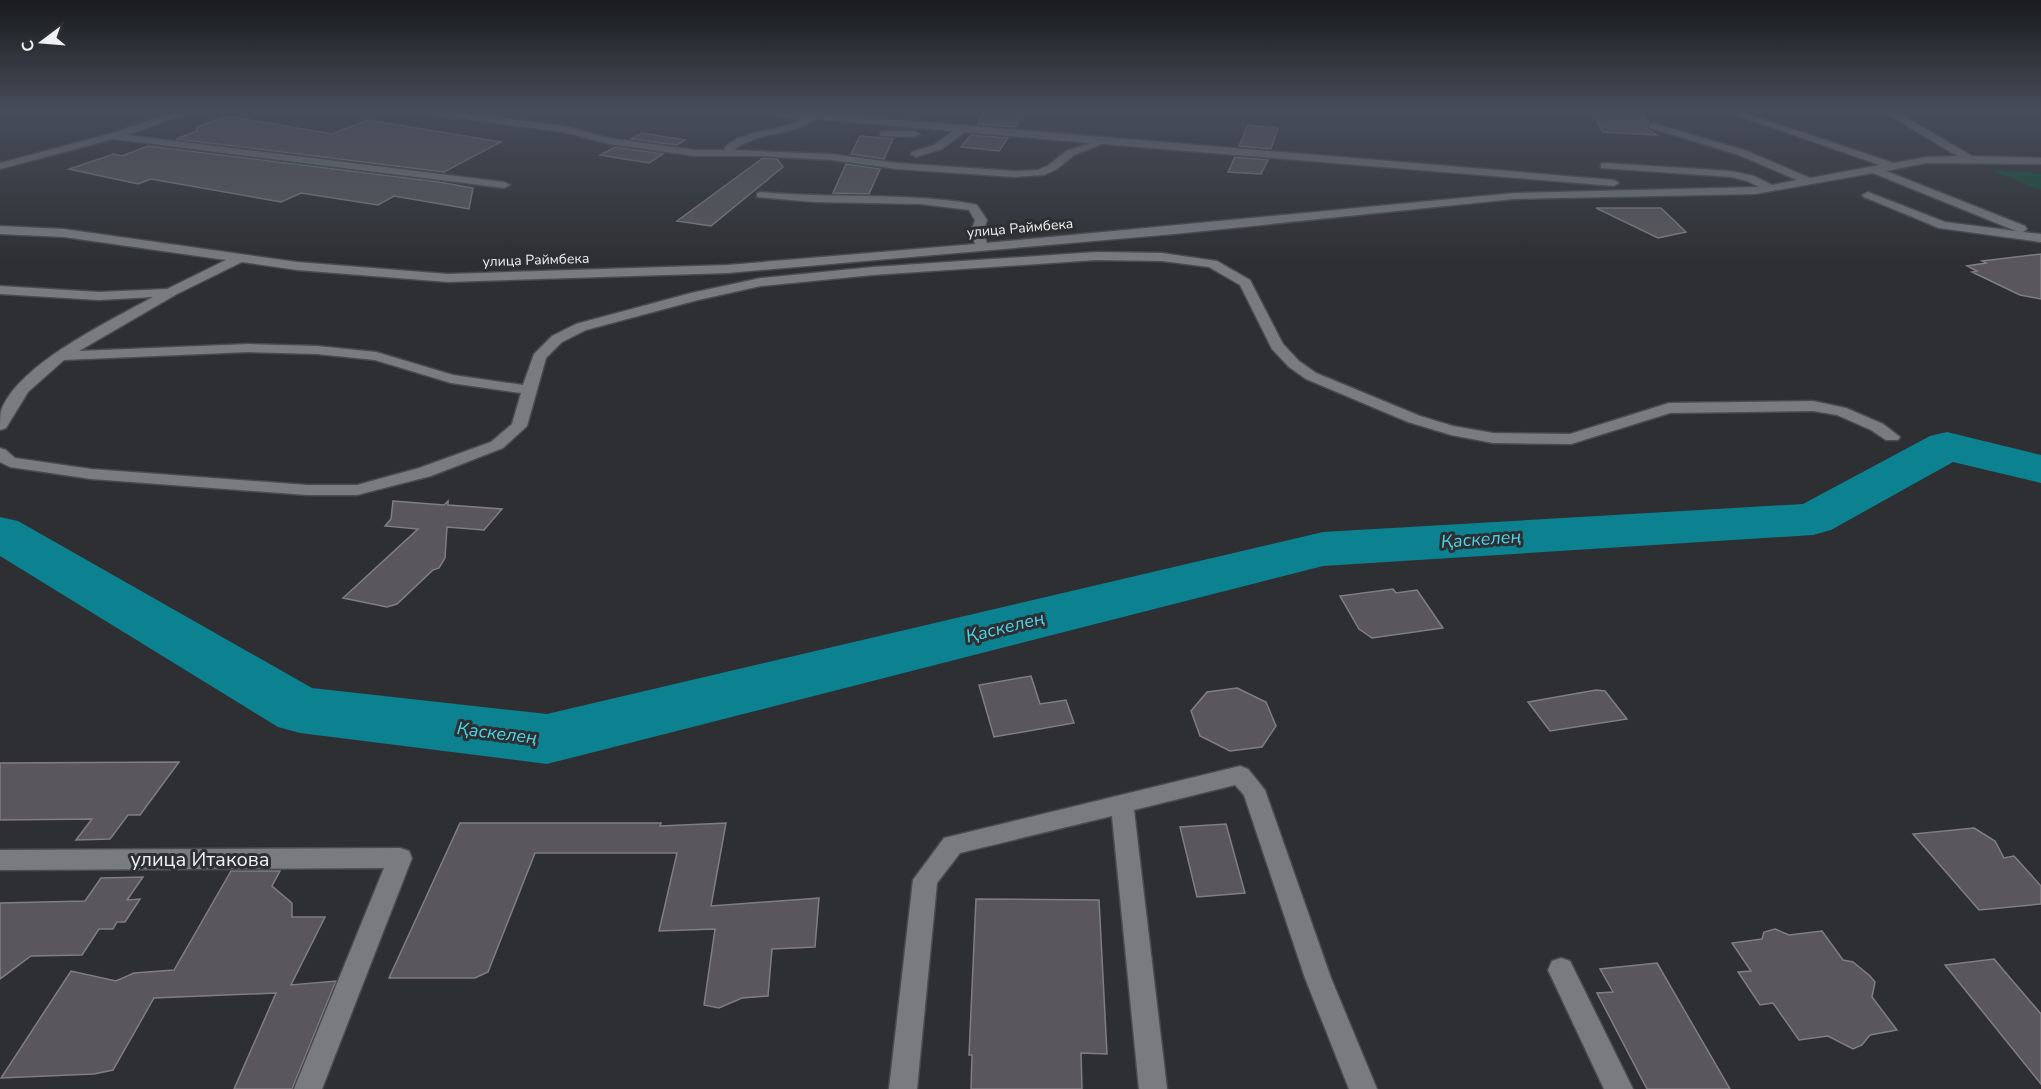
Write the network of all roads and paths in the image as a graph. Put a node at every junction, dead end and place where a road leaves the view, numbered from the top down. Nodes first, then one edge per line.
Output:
1 (20, 161) edge
2 (311, 161) edge
3 (860, 161) edge
4 (1062, 161) edge
5 (1349, 161) edge
6 (1761, 161) edge
7 (1879, 161) edge
8 (1922, 161) edge
9 (0, 166) edge
10 (1605, 166) dead end
11 (1895, 166) junction
12 (957, 169) junction
13 (1875, 170) junction
14 (888, 175) dead end
15 (1811, 182) junction
16 (504, 185) dead end
17 (1770, 188) junction
18 (1659, 192) junction
19 (761, 195) dead end
20 (1868, 195) dead end
21 (0, 230) edge
22 (2041, 238) edge
23 (982, 247) junction
24 (242, 257) junction
25 (0, 290) edge
26 (172, 291) junction
27 (60, 356) junction
28 (528, 390) junction
29 (0, 425) edge
30 (1892, 437) dead end
31 (0, 453) edge
32 (1122, 805) junction
33 (0, 860) edge
34 (1561, 970) dead end
35 (308, 1089) edge
36 (903, 1089) edge
37 (1153, 1089) edge
38 (1363, 1089) edge
39 (1619, 1089) edge

1 - 9 street
2 - 16 street
3 - 12 street
4 - 12 street
5 - 18 street
6 - 15 street
7 - 11 street
8 - 11 street, улица Раймбека
10 - 17 street
11 - 13 street, улица Раймбека
12 - 14 street
13 - 15 street, улица Раймбека
13 - 22 street
15 - 17 street, улица Раймбека
17 - 18 street, улица Раймбека
18 - 23 street, улица Раймбека
19 - 23 street
20 - 22 street
21 - 24 street, улица Раймбека
23 - 24 street, улица Раймбека
24 - 26 street
25 - 26 street
26 - 27 street
27 - 28 street
27 - 29 street
28 - 30 street
28 - 31 street
32 - 36 street
32 - 37 street
32 - 38 street
33 - 35 street, улица Итакова
34 - 39 street

